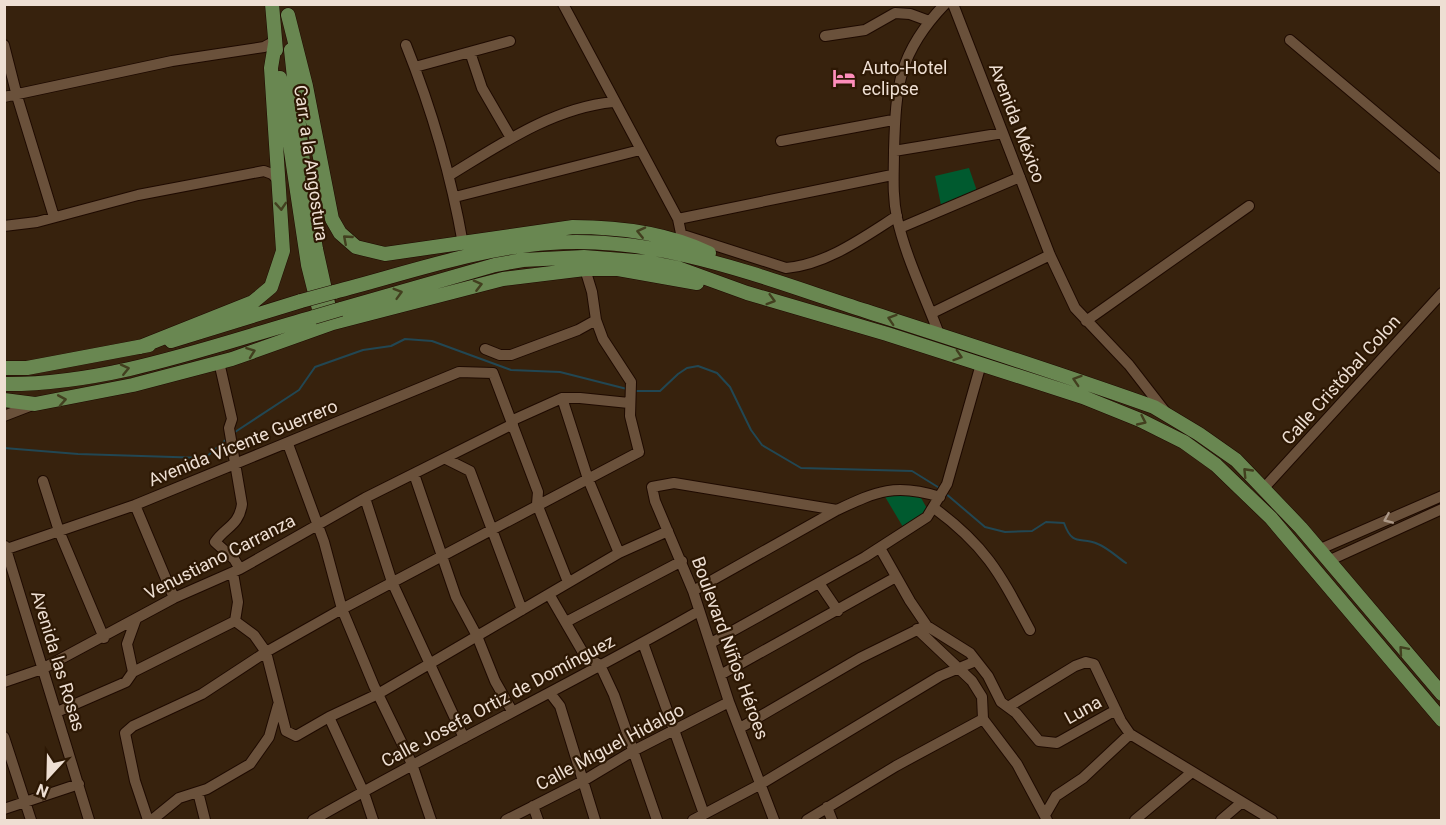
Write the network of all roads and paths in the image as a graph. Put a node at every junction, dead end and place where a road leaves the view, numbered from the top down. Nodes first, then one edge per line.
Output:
1 (272, 4) edge
2 (563, 4) edge
3 (945, 4) edge
4 (953, 4) edge
5 (288, 10) edge
6 (929, 21) junction
7 (825, 36) dead end
8 (1290, 40) dead end
9 (510, 41) dead end
10 (275, 42) junction
11 (4, 45) edge
12 (406, 45) dead end
13 (470, 52) junction
14 (415, 67) junction
15 (17, 96) junction
16 (4, 98) edge
17 (613, 102) junction
18 (893, 120) junction
19 (1003, 133) junction
20 (511, 138) junction
21 (781, 141) dead end
22 (640, 150) junction
23 (894, 151) junction
24 (278, 157) junction
25 (1442, 168) edge
26 (264, 171) junction
27 (450, 175) junction
28 (892, 175) junction
29 (1020, 177) junction
30 (280, 182) junction
31 (455, 197) junction
32 (1249, 206) dead end
33 (897, 216) junction
34 (54, 217) junction
35 (678, 219) junction
36 (4, 226) edge
37 (900, 228) junction
38 (683, 239) junction
39 (463, 244) junction
40 (1050, 255) junction
41 (585, 269) junction
42 (755, 274) junction
43 (747, 293) junction
44 (1442, 293) edge
45 (932, 313) junction
46 (596, 320) junction
47 (1086, 321) junction
48 (323, 322) junction
49 (939, 334) junction
50 (140, 346) junction
51 (485, 350) dead end
52 (219, 362) junction
53 (981, 364) junction
54 (4, 368) edge
55 (4, 384) edge
56 (562, 398) junction
57 (4, 400) edge
58 (629, 403) junction
59 (35, 404) junction
60 (4, 416) edge
61 (1169, 416) junction
62 (513, 422) junction
63 (288, 444) junction
64 (446, 459) junction
65 (235, 464) junction
66 (414, 474) junction
67 (588, 479) junction
68 (43, 481) dead end
69 (1264, 488) junction
70 (943, 492) junction
71 (1442, 496) edge
72 (365, 498) junction
73 (537, 504) junction
74 (135, 505) junction
75 (934, 508) junction
76 (1442, 509) edge
77 (837, 510) junction
78 (317, 524) junction
79 (492, 528) junction
80 (59, 531) junction
81 (668, 531) junction
82 (5, 548) edge
83 (880, 549) junction
84 (1318, 550) junction
85 (619, 553) junction
86 (442, 555) junction
87 (682, 561) junction
88 (1328, 561) junction
89 (237, 571) junction
90 (896, 577) junction
91 (392, 582) junction
92 (568, 582) junction
93 (819, 583) junction
94 (693, 591) junction
95 (549, 594) junction
96 (174, 598) junction
97 (342, 609) junction
98 (522, 610) junction
99 (699, 611) junction
100 (838, 611) junction
101 (136, 619) junction
102 (235, 621) junction
103 (566, 622) junction
104 (922, 627) junction
105 (1030, 630) dead end
106 (114, 631) junction
107 (477, 636) junction
108 (104, 638) junction
109 (127, 639) junction
110 (643, 643) junction
111 (711, 643) junction
112 (266, 651) junction
113 (976, 661) junction
114 (428, 664) junction
115 (600, 664) junction
116 (958, 667) junction
117 (42, 669) junction
118 (133, 672) junction
119 (722, 674) junction
120 (4, 682) edge
121 (550, 693) junction
122 (378, 694) junction
123 (1442, 694) edge
124 (729, 702) junction
125 (278, 705) junction
126 (1008, 707) junction
127 (1116, 710) junction
128 (512, 711) junction
129 (57, 712) junction
130 (329, 717) junction
131 (983, 719) junction
132 (1442, 720) edge
133 (740, 728) junction
134 (675, 731) junction
135 (1130, 734) junction
136 (4, 737) edge
137 (464, 738) junction
138 (633, 751) junction
139 (412, 764) junction
140 (1192, 772) junction
141 (583, 781) junction
142 (79, 784) junction
143 (761, 784) junction
144 (198, 792) junction
145 (364, 793) junction
146 (25, 802) junction
147 (1242, 802) junction
148 (533, 806) junction
149 (827, 807) junction
150 (4, 809) edge
151 (704, 814) junction
152 (1046, 818) edge
153 (31, 820) edge
154 (89, 820) edge
155 (150, 820) edge
156 (205, 820) edge
157 (313, 820) edge
158 (373, 820) edge
159 (431, 820) edge
160 (506, 820) edge
161 (538, 820) edge
162 (595, 820) edge
163 (657, 820) edge
164 (693, 820) edge
165 (774, 820) edge
166 (807, 820) edge
167 (832, 820) edge
168 (1135, 820) edge
169 (1221, 820) edge
170 (1272, 820) edge

1 - 10 main road, Carr. a la Angostura
2 - 17 street
3 - 6 street
4 - 19 street, Avenida México
39 -> 5 main road
5 - 48 main road, Carr. a la Angostura
6 - 7 street
6 - 18 street
8 - 25 street
9 - 13 street
10 - 15 street
10 - 24 main road
10 - 48 main road, Carr. a la Angostura
11 - 15 street
12 - 14 street
13 - 14 street
13 - 20 street
14 - 27 street
15 - 16 street
15 - 34 street
17 - 20 street
17 - 22 street
18 - 21 street
18 - 23 street
19 - 23 street
19 - 29 street, Avenida México
20 - 27 street
22 - 31 street
22 - 35 street
23 - 28 street
24 - 26 street
24 - 30 main road
26 - 30 street
26 - 34 street
27 - 31 street
28 - 33 street
28 - 35 street
29 - 37 street
29 - 40 street, Avenida México
30 -> 50 main road
31 - 39 street
32 - 47 street
33 - 37 street
33 - 38 street
34 - 36 street
35 - 38 street
37 - 45 street
38 -> 39 main road
38 - 42 main road
40 - 45 street
40 - 47 street, Avenida México
41 - 43 main road
41 - 46 street
48 -> 41 main road
49 -> 42 main road
42 - 50 main road, bridge
48 -> 43 main road, bridge
43 -> 53 main road
44 - 69 street, Calle Cristóbal Colon
45 - 49 street
46 - 51 street
46 - 58 street
47 - 61 street, Avenida México
52 -> 48 main road
55 -> 48 main road
61 -> 49 main road
50 - 54 main road
59 -> 52 main road
52 - 65 street
53 - 70 street
53 -> 132 main road
56 - 58 street
56 - 62 street, Venustiano Carranza
56 - 67 street
57 - 59 main road
58 - 67 street
59 - 60 street
69 -> 61 main road
62 - 63 street, Avenida Vicente Guerrero
62 - 64 street, Venustiano Carranza
62 - 73 street
63 - 65 street, Avenida Vicente Guerrero
63 - 78 street
64 - 66 street, Venustiano Carranza
64 - 79 street
65 - 74 street, Avenida Vicente Guerrero
65 - 89 street
66 - 72 street, Venustiano Carranza
66 - 86 street
67 - 73 street
67 - 85 street
68 - 80 street
69 - 84 main road
70 - 75 street
70 - 77 street
71 -> 84 street
72 - 78 street, Venustiano Carranza
72 - 91 street
73 - 79 street
73 - 92 street
74 - 80 street, Avenida Vicente Guerrero
74 - 96 street
75 - 83 street
75 - 105 street
76 - 88 street
77 - 81 street, Boulevard Niños Héroes
77 - 94 street
78 - 89 street, Venustiano Carranza
78 - 97 street
79 - 86 street
79 - 98 street
80 - 82 street, Avenida Vicente Guerrero
80 - 108 street
81 - 85 street
81 - 87 street, Boulevard Niños Héroes
82 - 117 street, Avenida las Rosas
83 - 90 street
83 - 93 street
84 - 88 main road
85 - 92 street
86 - 91 street
86 - 107 street
87 - 94 street, Boulevard Niños Héroes
87 - 103 street
123 -> 88 main road
89 - 96 street, Venustiano Carranza
89 - 102 street
90 - 100 street
90 - 104 street
91 - 97 street
91 - 114 street
92 - 95 street
93 - 100 street
93 - 111 street
94 - 99 street, Boulevard Niños Héroes
95 - 98 street
95 - 103 street
96 - 101 street, Venustiano Carranza
97 - 112 street
97 - 122 street
98 - 107 street
99 - 110 street, Calle Josefa Ortiz de Domínguez
99 - 111 street, Boulevard Niños Héroes
100 - 119 street
101 - 106 street, Venustiano Carranza
101 - 109 street
102 - 112 street
102 - 118 street
103 - 115 street
104 - 113 street, Luna
104 - 116 street
104 - 133 street
106 - 108 street, Venustiano Carranza
106 - 109 street
107 - 114 street
107 - 128 street
108 - 117 street, Venustiano Carranza
109 - 118 street
110 - 115 street, Calle Josefa Ortiz de Domínguez
110 - 134 street
111 - 119 street, Boulevard Niños Héroes
112 - 125 street
112 - 155 street
113 - 116 street
113 - 126 street, Luna
114 - 122 street
114 - 137 street
115 - 121 street, Calle Josefa Ortiz de Domínguez
115 - 138 street
116 - 131 street
116 - 143 street
117 - 120 street, Venustiano Carranza
117 - 129 street, Avenida las Rosas
118 - 129 street
119 - 124 street, Boulevard Niños Héroes
121 - 128 street, Calle Josefa Ortiz de Domínguez
121 - 141 street
122 - 130 street
122 - 139 street
124 - 133 street, Boulevard Niños Héroes
124 - 134 street, Calle Miguel Hidalgo
125 - 130 street
125 - 144 street
126 - 127 street, Luna
126 - 127 street
127 - 135 street, Luna
128 - 137 street, Calle Josefa Ortiz de Domínguez
129 - 142 street, Avenida las Rosas
130 - 145 street
131 - 149 street
131 - 152 street
133 - 143 street, Boulevard Niños Héroes
134 - 138 street, Calle Miguel Hidalgo
134 - 151 street
135 - 140 street, Luna
135 - 152 street
136 - 146 street
137 - 139 street, Calle Josefa Ortiz de Domínguez
138 - 141 street, Calle Miguel Hidalgo
138 - 163 street
139 - 145 street, Calle Josefa Ortiz de Domínguez
139 - 159 street
140 - 147 street, Luna
140 - 168 street
141 - 148 street, Calle Miguel Hidalgo
141 - 162 street
142 - 146 street
142 - 154 street, Avenida las Rosas
143 - 151 street
143 - 165 street, Boulevard Niños Héroes
144 - 155 street
144 - 156 street
145 - 157 street, Calle Josefa Ortiz de Domínguez
145 - 158 street
146 - 150 street
146 - 153 street
147 - 169 street
147 - 170 street, Luna
148 - 160 street, Calle Miguel Hidalgo
148 - 161 street
149 - 166 street
149 - 167 street
151 - 164 street

